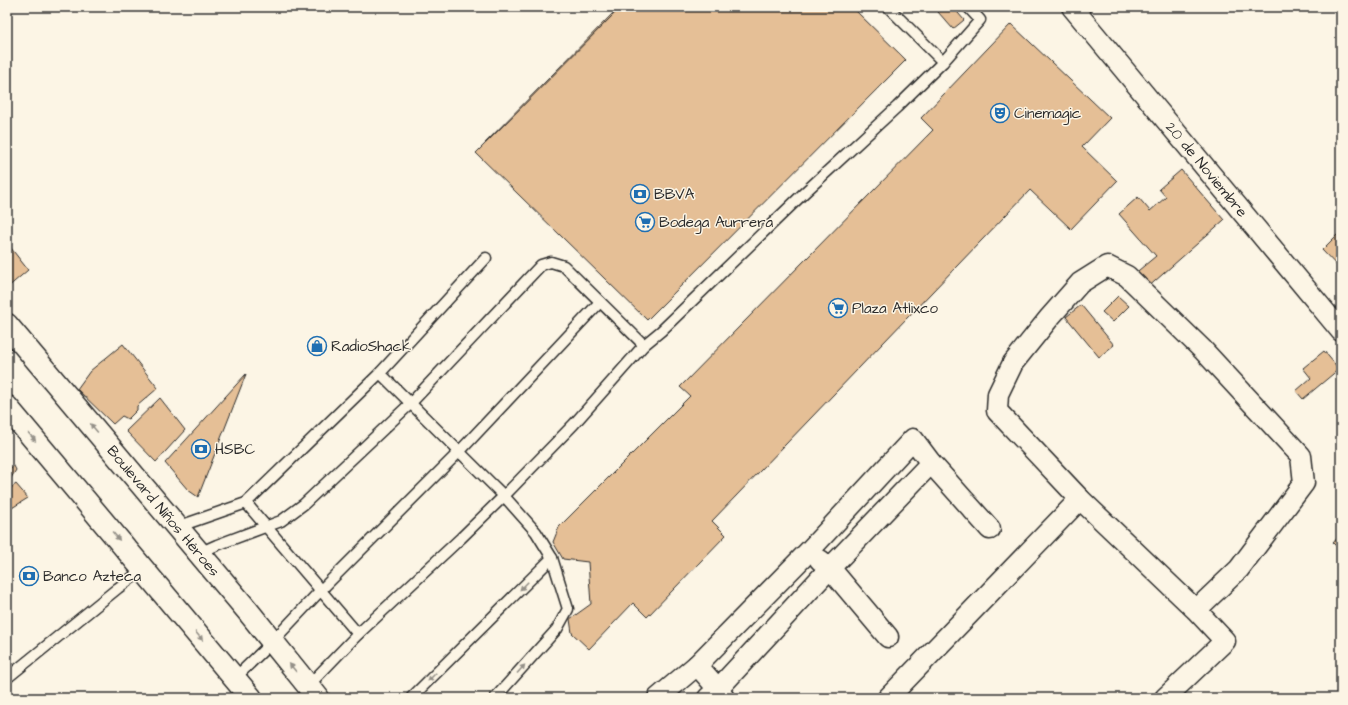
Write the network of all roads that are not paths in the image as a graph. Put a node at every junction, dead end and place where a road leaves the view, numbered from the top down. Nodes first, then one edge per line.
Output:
1 (888, 7) edge
2 (968, 7) edge
3 (1072, 7) edge
4 (943, 62) junction
5 (486, 258) dead end
6 (600, 302) junction
7 (1338, 320) edge
8 (7, 325) edge
9 (644, 345) junction
10 (380, 373) junction
11 (410, 404) junction
12 (7, 407) edge
13 (459, 452) junction
14 (931, 463) junction
15 (504, 496) junction
16 (1080, 499) junction
17 (246, 503) junction
18 (177, 527) junction
19 (267, 528) junction
20 (990, 529) dead end
21 (809, 551) junction
22 (199, 553) junction
23 (552, 558) junction
24 (830, 568) junction
25 (144, 569) junction
26 (320, 590) junction
27 (1196, 610) junction
28 (358, 634) junction
29 (888, 637) dead end
30 (272, 642) junction
31 (696, 665) junction
32 (7, 678) edge
33 (235, 678) junction
34 (313, 692) edge
35 (717, 695) edge
36 (251, 698) edge
37 (411, 698) edge
38 (495, 698) edge
39 (658, 698) edge
40 (888, 698) edge
41 (1165, 698) edge

1 - 4 lane
2 - 4 lane
3 - 7 street, 20 de Noviembre
4 - 9 lane
5 - 10 lane
6 - 9 lane
6 - 11 lane
6 - 13 lane
18 -> 8 main road, Boulevard Niños Héroes
9 - 15 lane
10 - 11 lane
10 - 17 lane
11 - 13 lane
11 - 19 lane
12 -> 25 main road
13 - 15 lane
13 - 26 lane
14 - 20 street
14 - 21 street
14 - 24 street
15 - 23 lane
15 - 28 lane
16 - 27 street
16 - 27 street
16 - 40 street
17 - 18 lane
17 - 19 lane
18 - 22 main road, Boulevard Niños Héroes
19 - 22 lane
19 - 26 lane
21 - 24 street
21 - 31 street
22 - 30 main road, Boulevard Niños Héroes
23 -> 37 lane
38 -> 23 lane
24 - 29 street
24 - 35 street
25 - 32 lane
25 -> 33 main road
26 - 28 lane
26 - 30 lane
27 - 41 street
28 - 34 lane
30 - 33 lane
34 -> 30 main road, Boulevard Niños Héroes
31 - 35 street
31 - 39 street
33 - 36 main road

